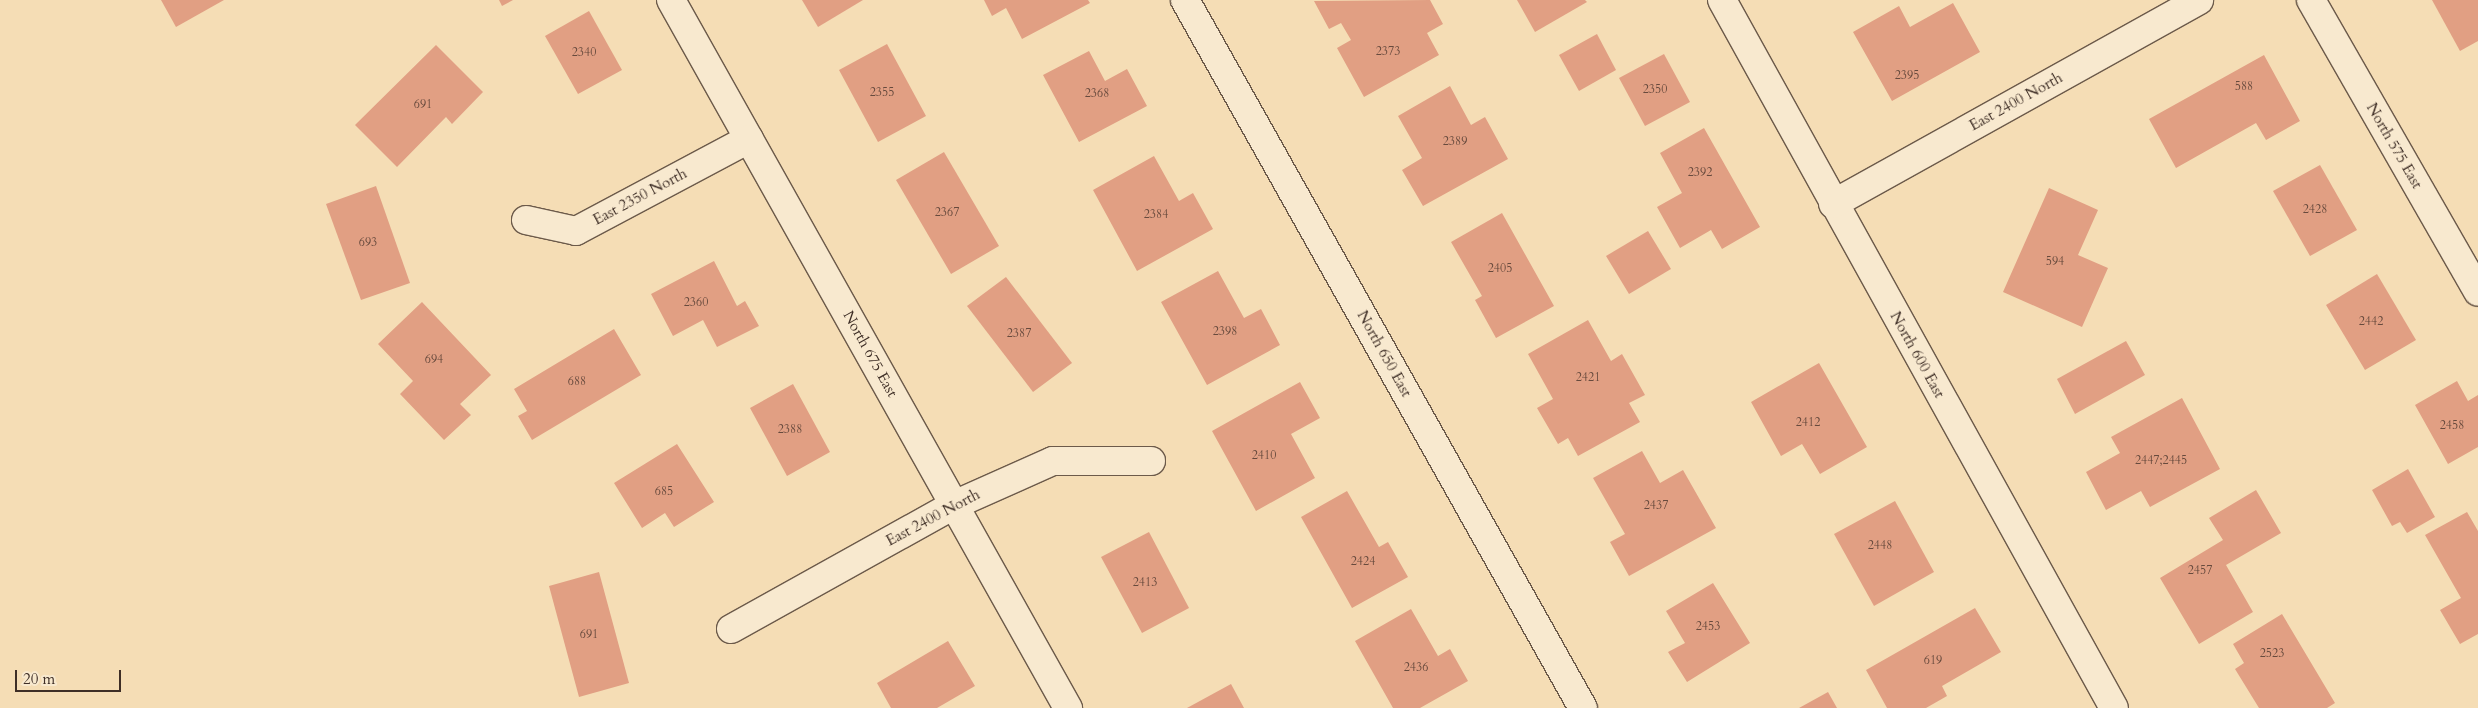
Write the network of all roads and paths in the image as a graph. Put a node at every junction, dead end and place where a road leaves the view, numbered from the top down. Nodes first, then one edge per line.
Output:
1 (671, 0) edge
2 (1185, 0) edge
3 (1722, 0) edge
4 (2199, 0) edge
5 (2311, 0) edge
6 (749, 139) junction
7 (1833, 204) junction
8 (526, 220) dead end
9 (2478, 292) edge
10 (1151, 461) dead end
11 (954, 505) junction
12 (731, 629) dead end
13 (2107, 706) edge
14 (1068, 708) edge
15 (1583, 708) edge

1 - 6 street, North 675 East
2 - 15 street, North 650 East
3 - 7 street, North 600 East
4 - 7 street, East 2400 North
5 - 9 street, North 575 East
6 - 8 street, East 2350 North
6 - 11 street, North 675 East
7 - 13 street, North 600 East
10 - 11 street, East 2400 North
11 - 12 street, East 2400 North
11 - 14 street, North 675 East

